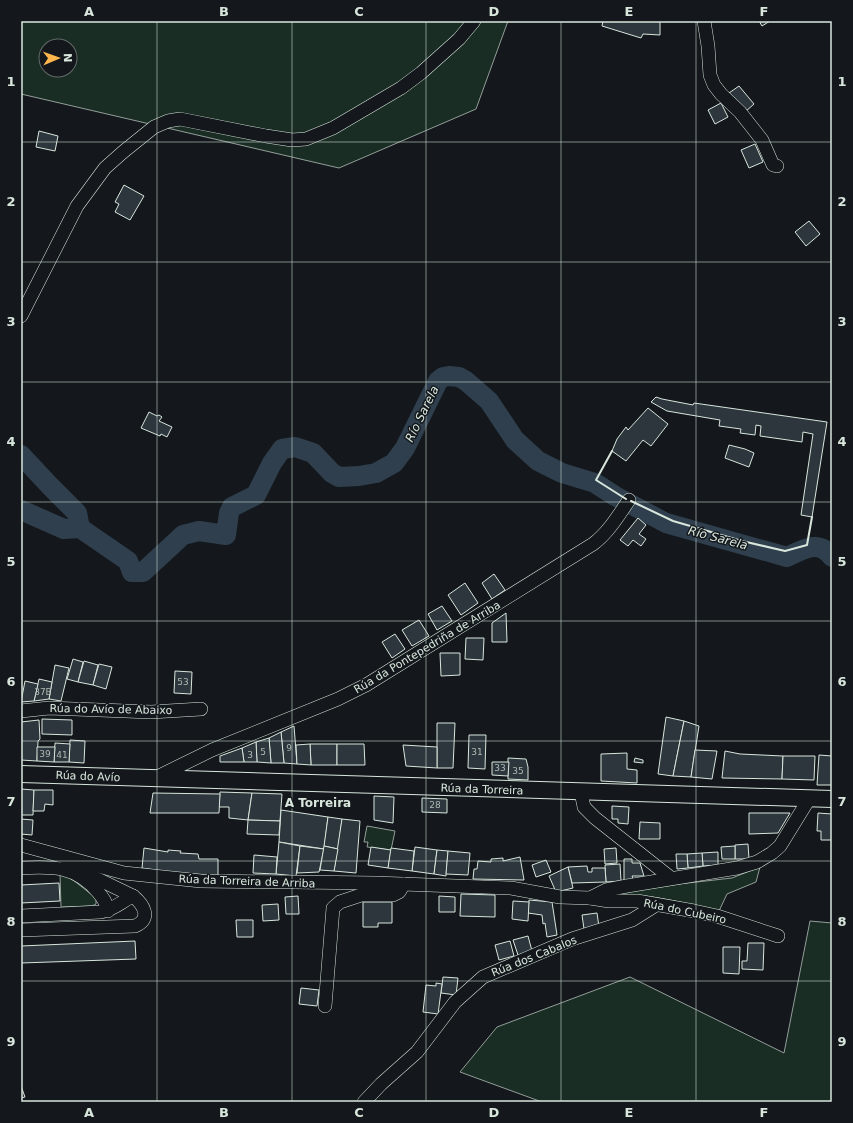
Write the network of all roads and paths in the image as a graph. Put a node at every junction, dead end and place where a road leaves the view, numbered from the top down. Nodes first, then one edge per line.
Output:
1 (474, 21) edge
2 (704, 21) edge
3 (777, 166) dead end
4 (21, 316) edge
5 (629, 500) dead end
6 (201, 709) dead end
7 (21, 711) edge
8 (21, 774) edge
9 (154, 778) junction
10 (581, 792) junction
11 (809, 799) junction
12 (832, 799) edge
13 (22, 845) edge
14 (59, 856) junction
15 (26, 867) edge
16 (49, 867) junction
17 (671, 878) junction
18 (404, 884) junction
19 (133, 896) junction
20 (590, 898) junction
21 (656, 905) junction
22 (108, 911) junction
23 (21, 916) edge
24 (21, 930) edge
25 (778, 936) dead end
26 (325, 1006) dead end
27 (364, 1102) edge

1 - 4 street
2 - 3 street
5 - 9 street, Rúa da Pontepedriña de Arriba
6 - 7 street, Rúa do Avío de Abaixo
8 - 9 main road, Rúa do Avío
9 - 10 main road, Rúa da Torreira
10 - 11 main road, Rúa da Torreira
10 - 17 street
11 - 12 main road, Rúa da Torreira
11 - 17 street, Rúa da Torreira de Arriba
13 - 14 street, Rúa da Torreira de Arriba
13 - 15 street
14 - 16 street
14 - 18 street, Rúa da Torreira de Arriba
14 - 19 street
15 - 16 street
16 - 22 street
17 - 20 street, Rúa da Torreira de Arriba
18 - 20 street, Rúa da Torreira de Arriba
18 - 26 street
19 - 22 street
19 - 24 street
20 - 21 street, Rúa do Cubeiro
21 - 25 street, Rúa do Cubeiro
21 - 27 street, Rúa dos Cabalos
22 - 23 street

